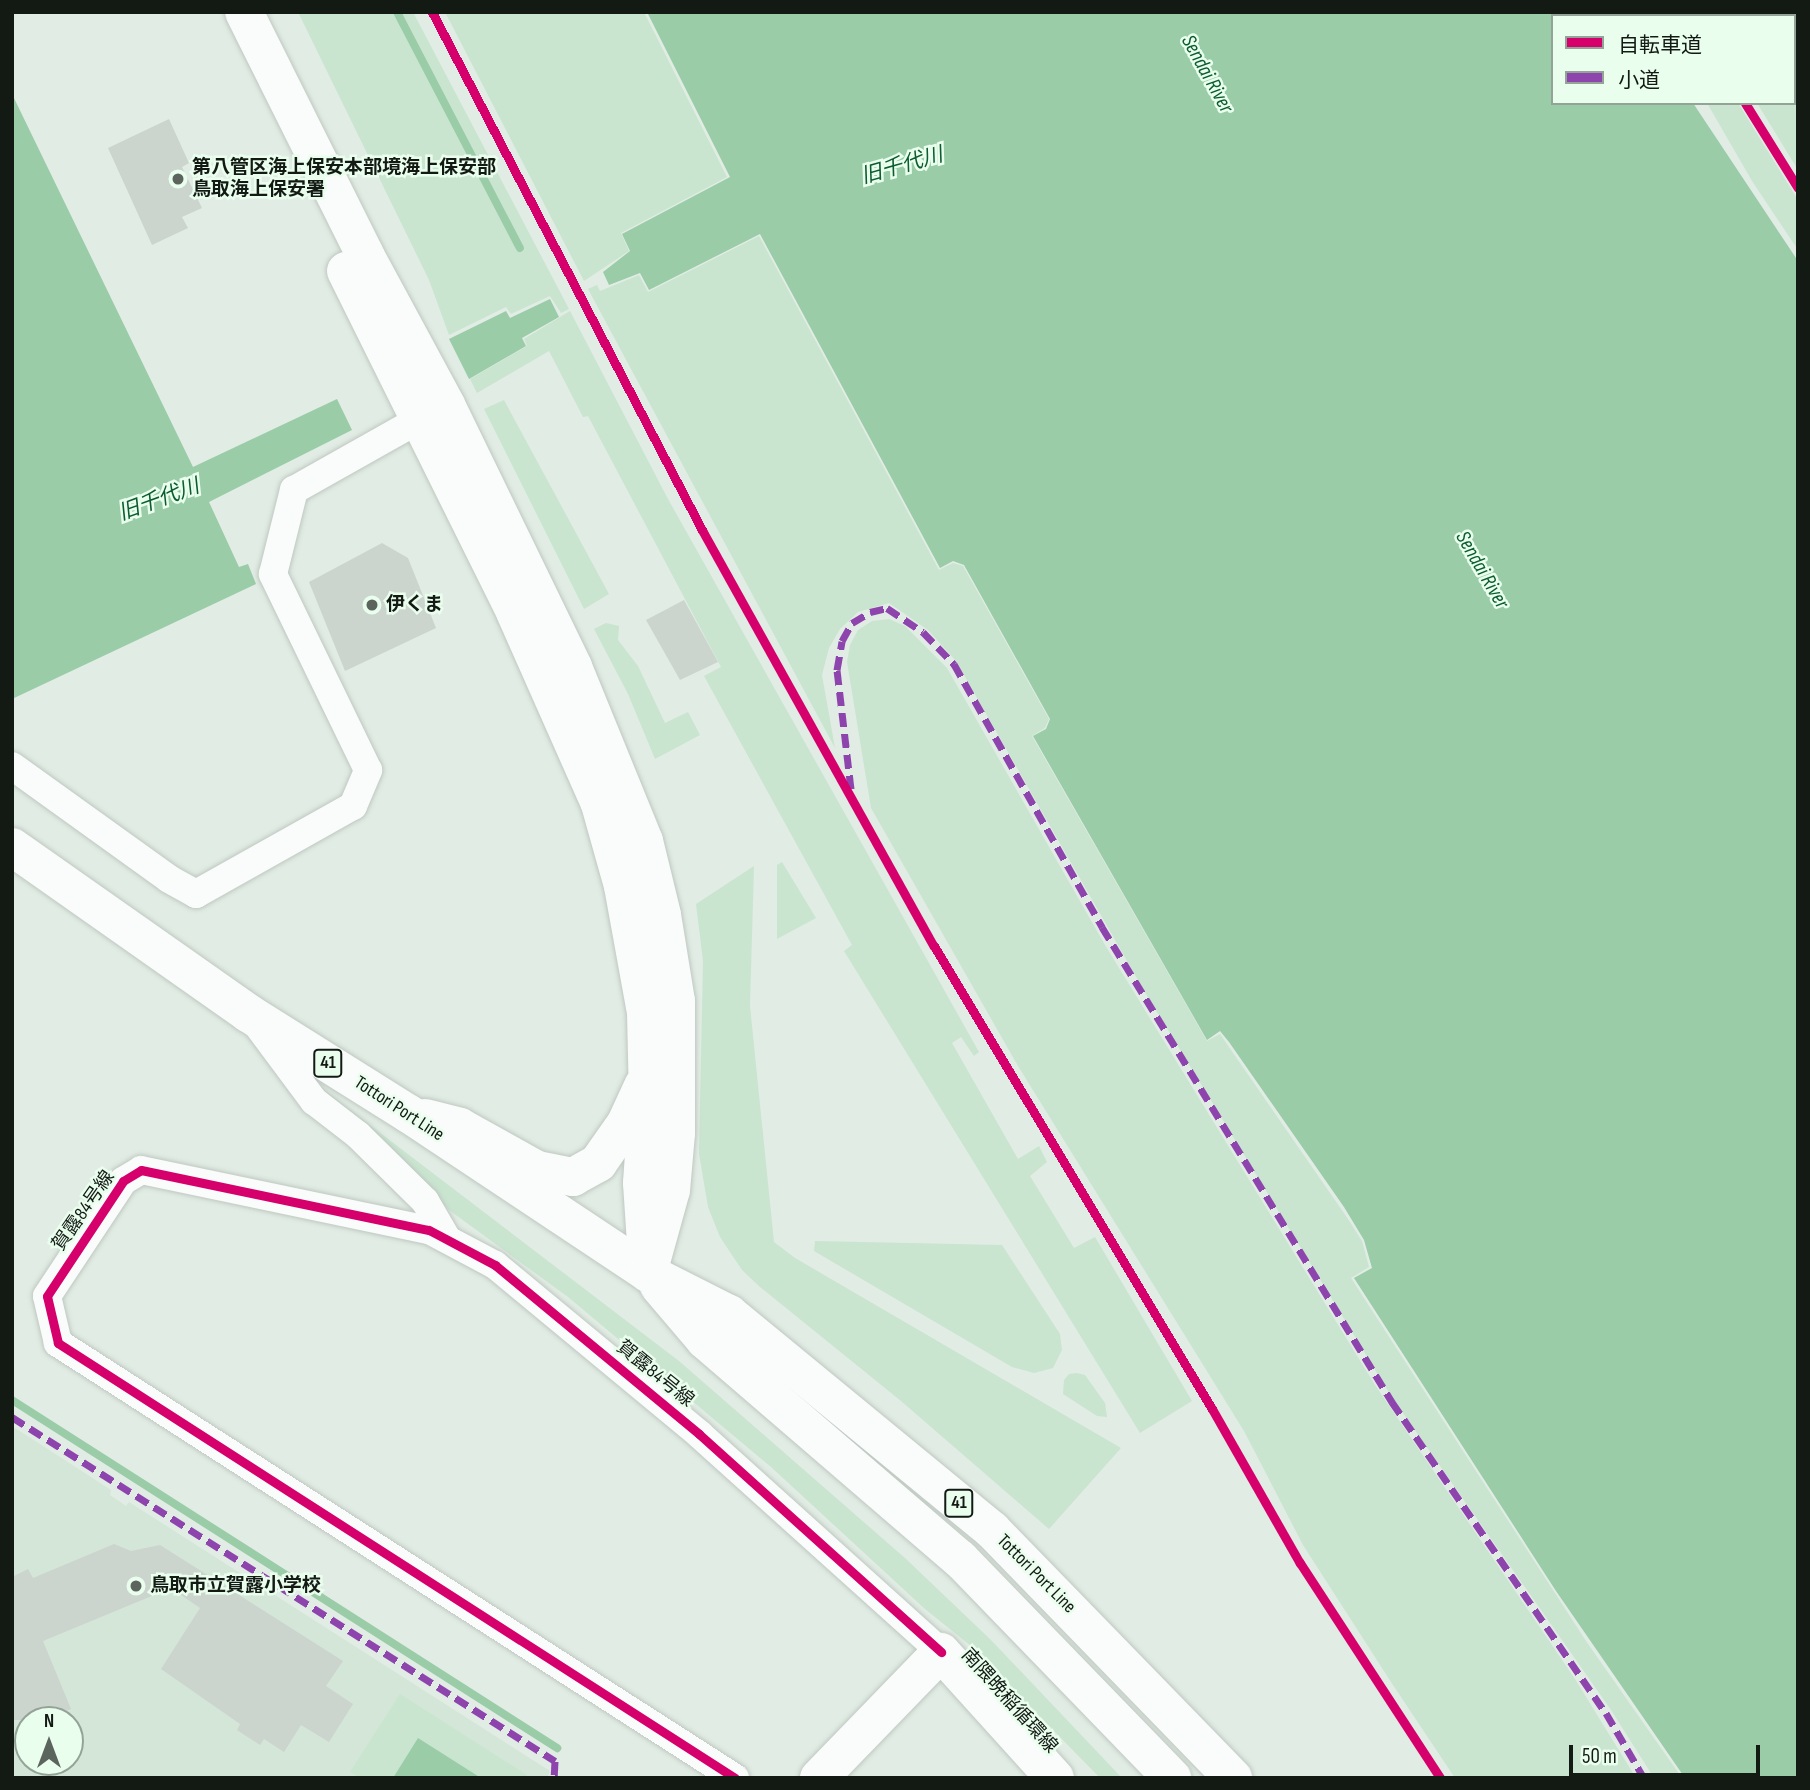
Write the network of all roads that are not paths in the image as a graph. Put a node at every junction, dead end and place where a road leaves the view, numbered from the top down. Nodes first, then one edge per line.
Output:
1 (219, 12) edge
2 (244, 12) edge
3 (432, 412) junction
4 (12, 766) edge
5 (12, 846) edge
6 (248, 1013) junction
7 (648, 1076) junction
8 (409, 1114) junction
9 (447, 1239) junction
10 (648, 1273) junction
11 (940, 1652) junction
12 (735, 1778) edge
13 (819, 1778) edge
14 (1055, 1778) edge
15 (1172, 1778) edge
16 (1233, 1778) edge

1 - 3 street
2 - 3 street
3 - 4 street
3 - 7 street
3 - 10 street
5 - 6 street, Tottori Port Line / 41
6 - 8 street, Tottori Port Line / 41
6 - 9 street
7 - 8 street
7 - 10 street
8 - 10 street, Tottori Port Line / 41
9 - 11 street, 賀露84号線
9 - 12 street, 賀露84号線
10 - 15 street, Tottori Port Line / 41
10 - 16 street, Tottori Port Line / 41
11 - 13 street, 南隈晩稲循環線
11 - 14 street, 南隈晩稲循環線

